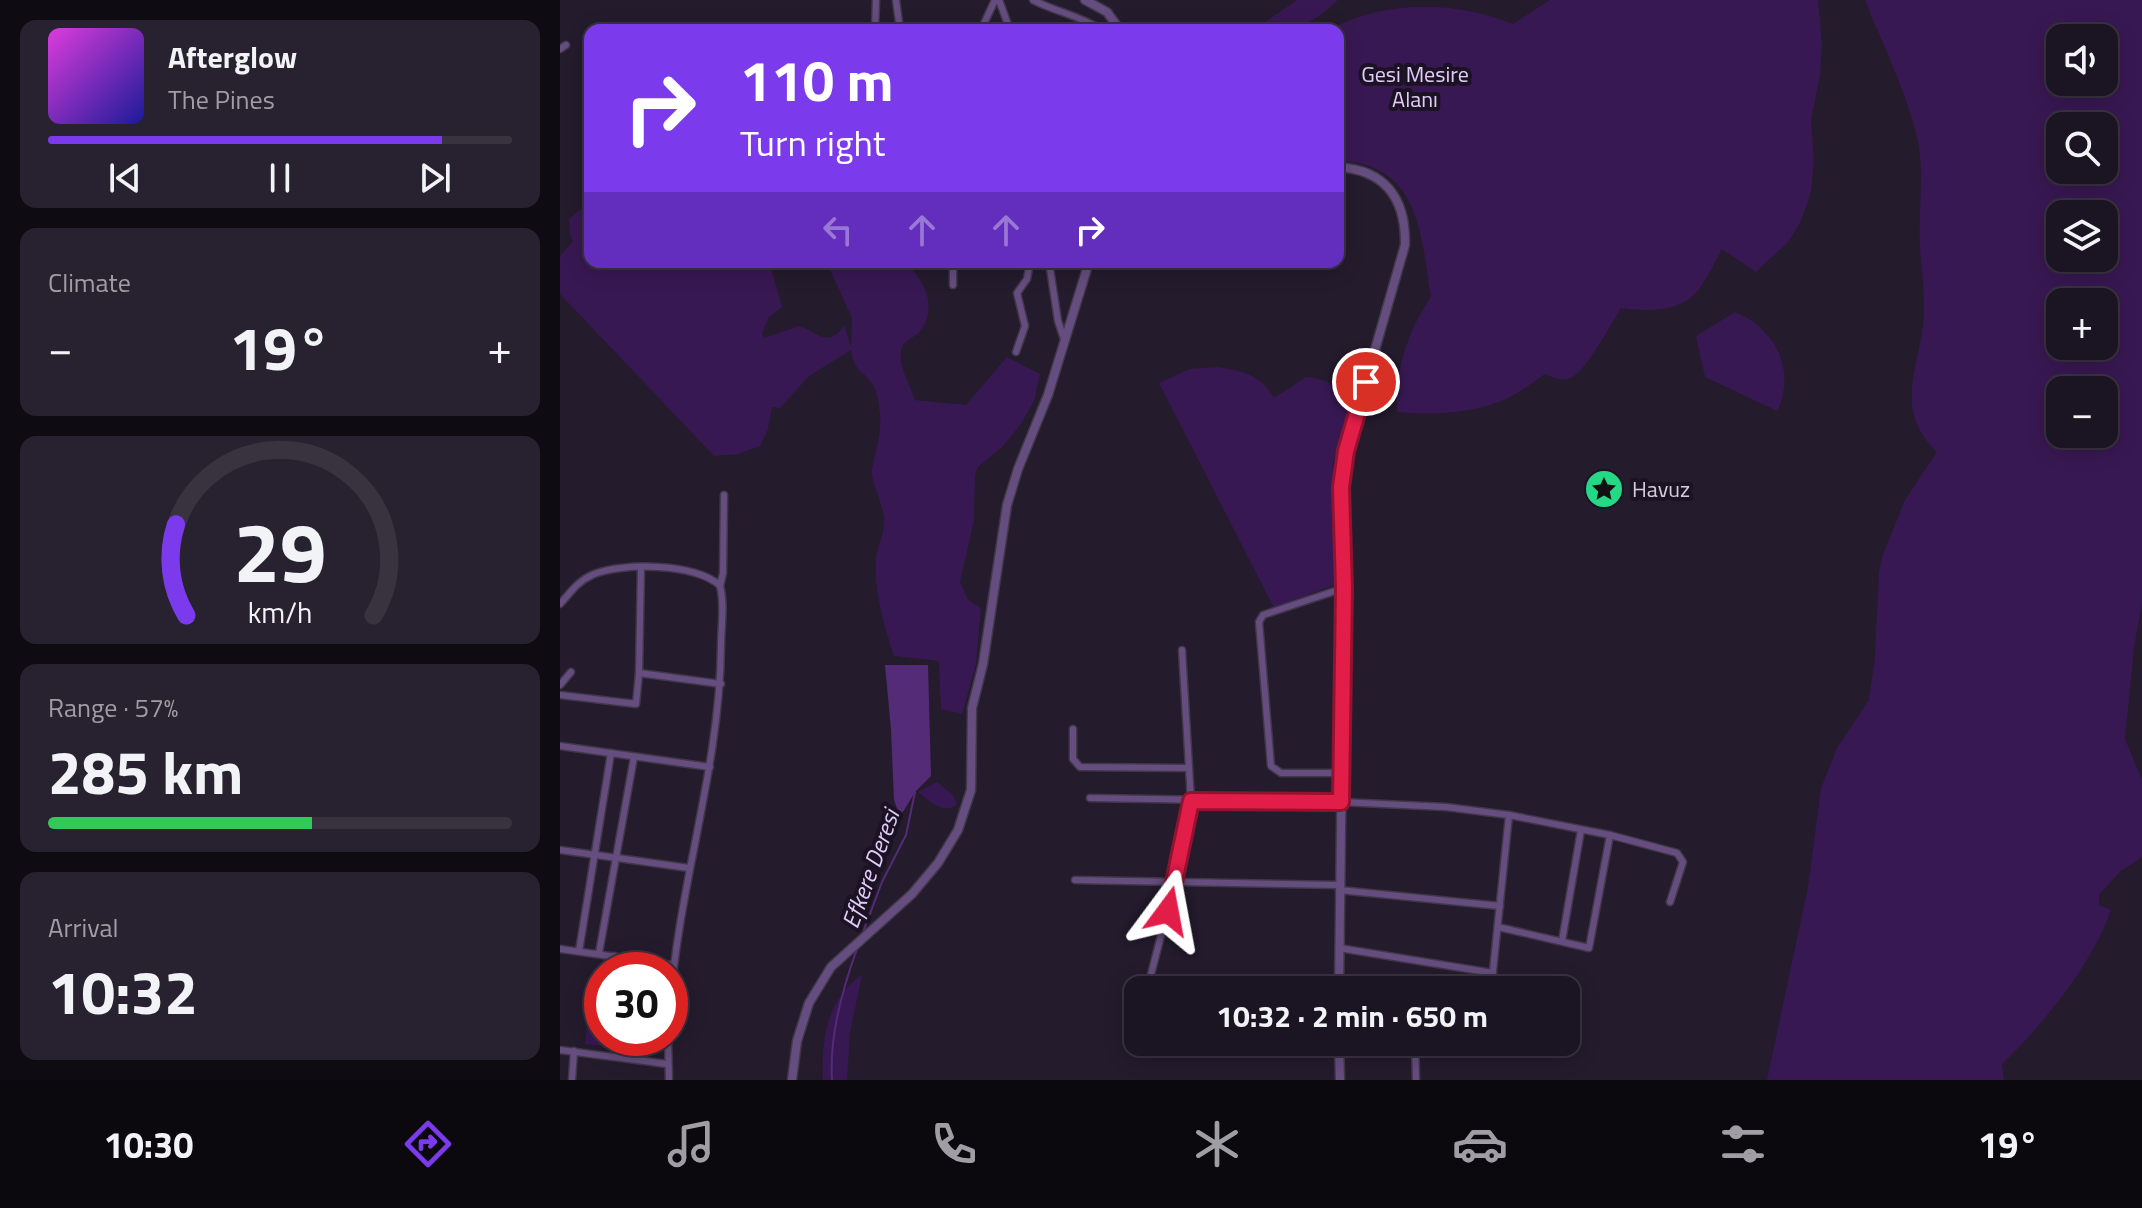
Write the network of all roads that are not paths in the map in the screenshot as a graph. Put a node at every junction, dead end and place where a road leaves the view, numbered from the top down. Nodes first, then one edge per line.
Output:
1 (876, 0) edge
2 (896, 0) edge
3 (997, 0) edge
4 (1033, 0) edge
5 (1085, 0) edge
6 (875, 24) edge
7 (899, 24) edge
8 (984, 24) edge
9 (1007, 24) edge
10 (1092, 24) edge
11 (1116, 24) edge
12 (1344, 167) edge
13 (953, 268) edge
14 (1029, 268) edge
15 (1050, 268) edge
16 (1087, 268) edge
17 (953, 285) dead end
18 (1065, 342) junction
19 (1016, 352) dead end
20 (724, 495) dead end
21 (641, 568) junction
22 (720, 586) junction
23 (1344, 588) junction
24 (560, 604) edge
25 (1182, 650) dead end
26 (571, 672) dead end
27 (639, 673) junction
28 (721, 684) junction
29 (560, 685) edge
30 (560, 695) edge
31 (1073, 729) dead end
32 (560, 746) edge
33 (611, 753) junction
34 (634, 757) junction
35 (710, 767) junction
36 (1189, 768) junction
37 (1340, 773) junction
38 (1090, 798) dead end
39 (1191, 801) junction
40 (1341, 802) junction
41 (1509, 815) junction
42 (1581, 830) junction
43 (1610, 835) junction
44 (560, 850) edge
45 (594, 854) junction
46 (615, 857) junction
47 (689, 868) junction
48 (1075, 880) dead end
49 (1175, 881) junction
50 (1339, 887) junction
51 (1670, 902) dead end
52 (1500, 906) junction
53 (1498, 927) junction
54 (1562, 941) junction
55 (1339, 948) junction
56 (560, 949) edge
57 (579, 951) junction
58 (589, 952) edge
59 (599, 952) edge
60 (675, 952) edge
61 (1493, 973) junction
62 (1151, 976) edge
63 (1339, 976) edge
64 (1493, 976) edge
65 (560, 1050) edge
66 (574, 1051) junction
67 (667, 1056) edge
68 (1339, 1056) edge
69 (1415, 1056) edge
70 (667, 1064) junction
71 (572, 1080) edge
72 (669, 1080) edge
73 (792, 1080) edge
74 (1340, 1080) edge
75 (1416, 1080) edge

1 - 6 street
2 - 7 street
3 - 8 street
3 - 9 street
4 - 10 street
5 - 11 street
12 - 23 street
13 - 17 street
14 - 19 street
15 - 18 street
16 - 18 street
18 - 73 street
20 - 22 street
21 - 22 street
21 - 24 street
21 - 27 street
22 - 28 street
23 - 37 street
23 - 37 street
25 - 36 street
26 - 29 street
27 - 28 street
27 - 30 street
28 - 35 street
31 - 36 street
32 - 33 street
33 - 34 street
33 - 45 street
34 - 35 street
34 - 46 street
35 - 47 street
36 - 39 street
37 - 40 street
38 - 39 street
39 - 40 street
39 - 49 street
40 - 41 street
40 - 50 street
41 - 42 street
41 - 52 street
42 - 43 street
42 - 54 street
43 - 51 street
43 - 54 street
44 - 45 street
45 - 46 street
45 - 57 street
46 - 47 street
46 - 59 street
47 - 60 street
48 - 49 street
49 - 50 street
49 - 62 street
50 - 52 street
50 - 55 street
52 - 53 street
53 - 54 street
53 - 61 street
55 - 61 street
55 - 63 street
56 - 57 street
57 - 58 street
61 - 64 street
65 - 66 street
66 - 70 street
66 - 71 street
67 - 70 street
68 - 74 street
69 - 75 street
70 - 72 street

